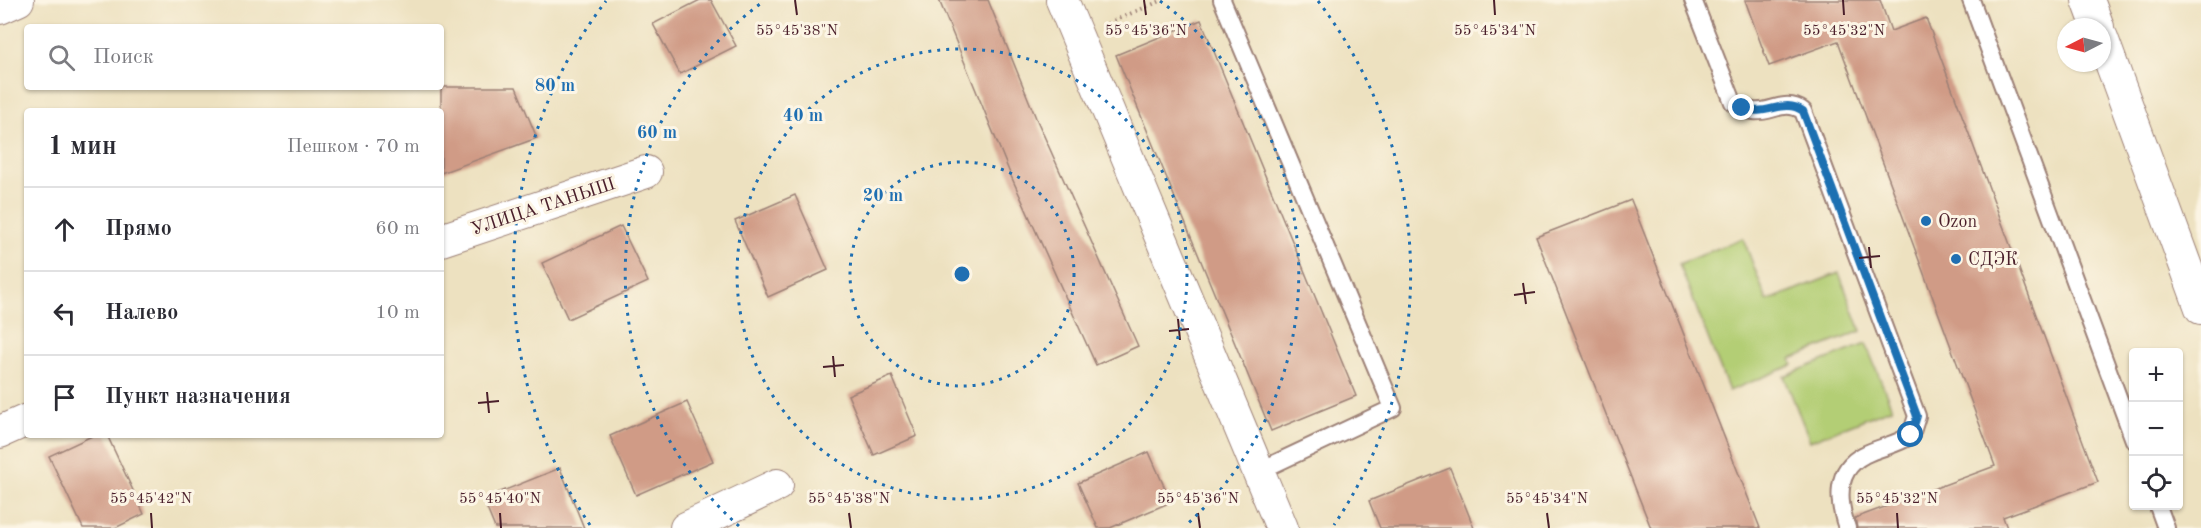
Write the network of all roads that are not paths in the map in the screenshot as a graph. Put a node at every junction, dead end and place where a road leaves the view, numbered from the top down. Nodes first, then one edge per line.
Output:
1 (18, 0) edge
2 (1062, 0) edge
3 (1222, 0) edge
4 (1694, 0) edge
5 (1971, 0) edge
6 (2088, 0) edge
7 (0, 8) edge
8 (2095, 18) edge
9 (2111, 63) edge
10 (646, 172) dead end
11 (444, 239) edge
12 (2201, 308) edge
13 (24, 421) edge
14 (2129, 429) edge
15 (0, 432) edge
16 (1259, 471) junction
17 (777, 485) dead end
18 (2159, 510) edge
19 (686, 528) edge
20 (1282, 528) edge
21 (1847, 528) edge
22 (2166, 528) edge

1 - 7 street
2 - 16 street
3 - 16 lane
4 - 21 lane
5 - 14 lane
6 - 8 street
9 - 12 street
10 - 11 street, УЛИЦА ТАНЫШ
13 - 15 street
16 - 20 street
17 - 19 street
18 - 22 lane

